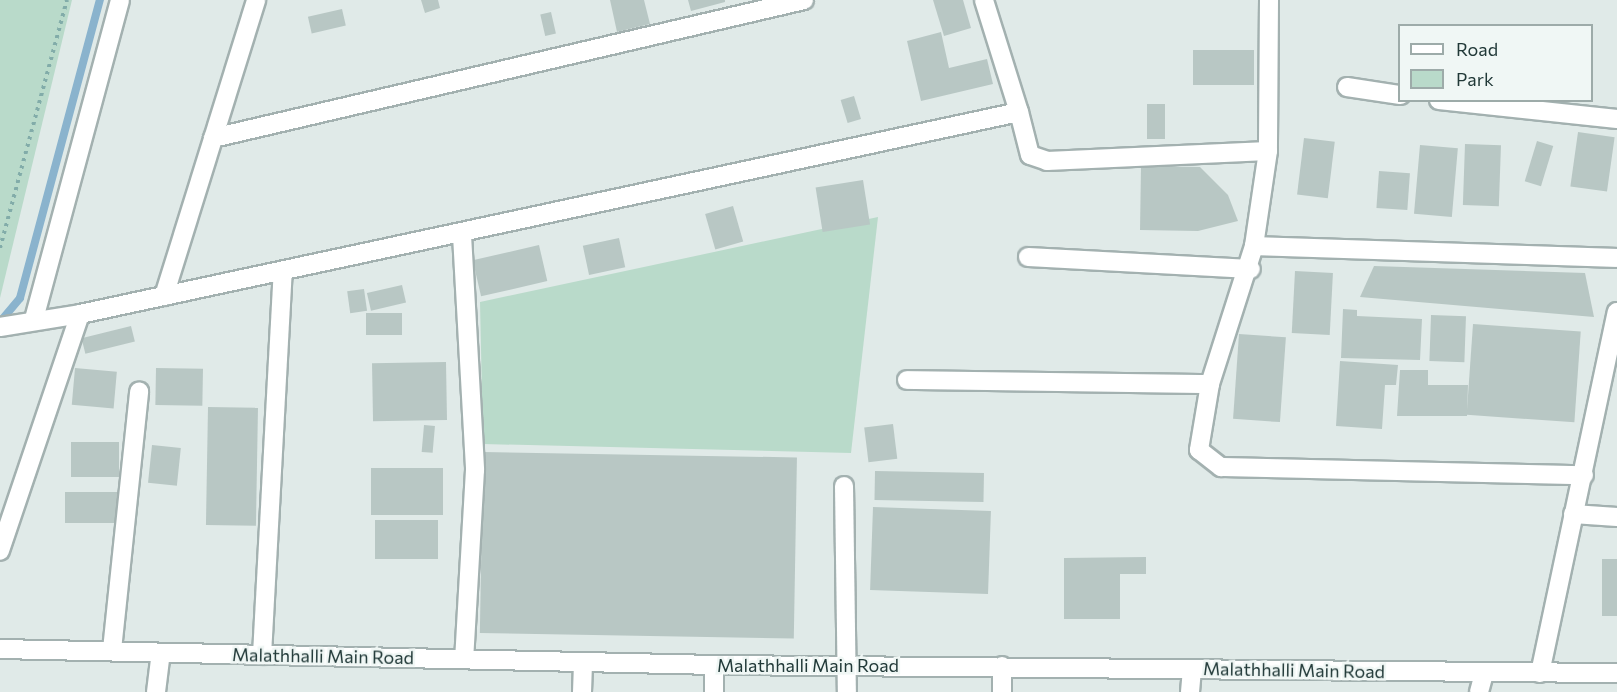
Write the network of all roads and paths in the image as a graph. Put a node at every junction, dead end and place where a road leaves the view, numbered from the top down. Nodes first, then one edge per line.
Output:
1 (67, 0) edge
2 (120, 0) edge
3 (256, 0) edge
4 (804, 0) edge
5 (984, 0) edge
6 (1269, 0) edge
7 (1347, 87) dead end
8 (1398, 95) edge
9 (1458, 102) edge
10 (1019, 112) junction
11 (1617, 119) edge
12 (213, 138) junction
13 (1268, 151) junction
14 (462, 235) junction
15 (1254, 246) junction
16 (0, 248) edge
17 (1028, 257) dead end
18 (1617, 258) edge
19 (1251, 268) junction
20 (283, 272) junction
21 (164, 296) junction
22 (81, 314) junction
23 (1617, 316) edge
24 (34, 319) junction
25 (6, 325) edge
26 (908, 380) dead end
27 (1210, 384) junction
28 (139, 391) dead end
29 (1584, 475) junction
30 (844, 486) dead end
31 (1573, 514) junction
32 (1617, 517) edge
33 (0, 551) edge
34 (0, 649) edge
35 (112, 650) junction
36 (161, 653) junction
37 (262, 655) junction
38 (464, 658) junction
39 (584, 662) junction
40 (714, 665) junction
41 (846, 665) junction
42 (1002, 666) junction
43 (1192, 669) junction
44 (1484, 673) junction
45 (1540, 673) junction
46 (1617, 673) edge
47 (156, 692) edge
48 (582, 692) edge
49 (714, 692) edge
50 (846, 692) edge
51 (1002, 692) edge
52 (1190, 692) edge
53 (1479, 692) edge

1 - 16 path
2 - 24 street
3 - 12 street
4 - 12 street
5 - 10 street
6 - 13 street
7 - 8 street
9 - 11 street
10 - 13 street
10 - 14 street
12 - 21 street
13 - 15 street
14 - 20 street
14 - 38 street
15 - 18 street
15 - 19 street
17 - 19 street
19 - 27 street
20 - 21 street
20 - 37 street
21 - 22 street
22 - 24 street
22 - 33 street
23 - 29 street
24 - 25 street
26 - 27 street
27 - 29 street
28 - 35 street
29 - 31 street
30 - 41 street
31 - 32 street
31 - 45 street
34 - 35 street, Malathhalli Main Road
35 - 36 street, Malathhalli Main Road
36 - 37 street, Malathhalli Main Road
36 - 47 street
37 - 38 street, Malathhalli Main Road
38 - 39 street, Malathhalli Main Road
39 - 40 street, Malathhalli Main Road
39 - 48 street
40 - 41 street, Malathhalli Main Road
40 - 49 street
41 - 42 street, Malathhalli Main Road
41 - 50 street
42 - 43 street, Malathhalli Main Road
42 - 51 street
43 - 44 street, Malathhalli Main Road
43 - 52 street
44 - 45 street, Malathhalli Main Road
44 - 53 street
45 - 46 street, Malathhalli Main Road

